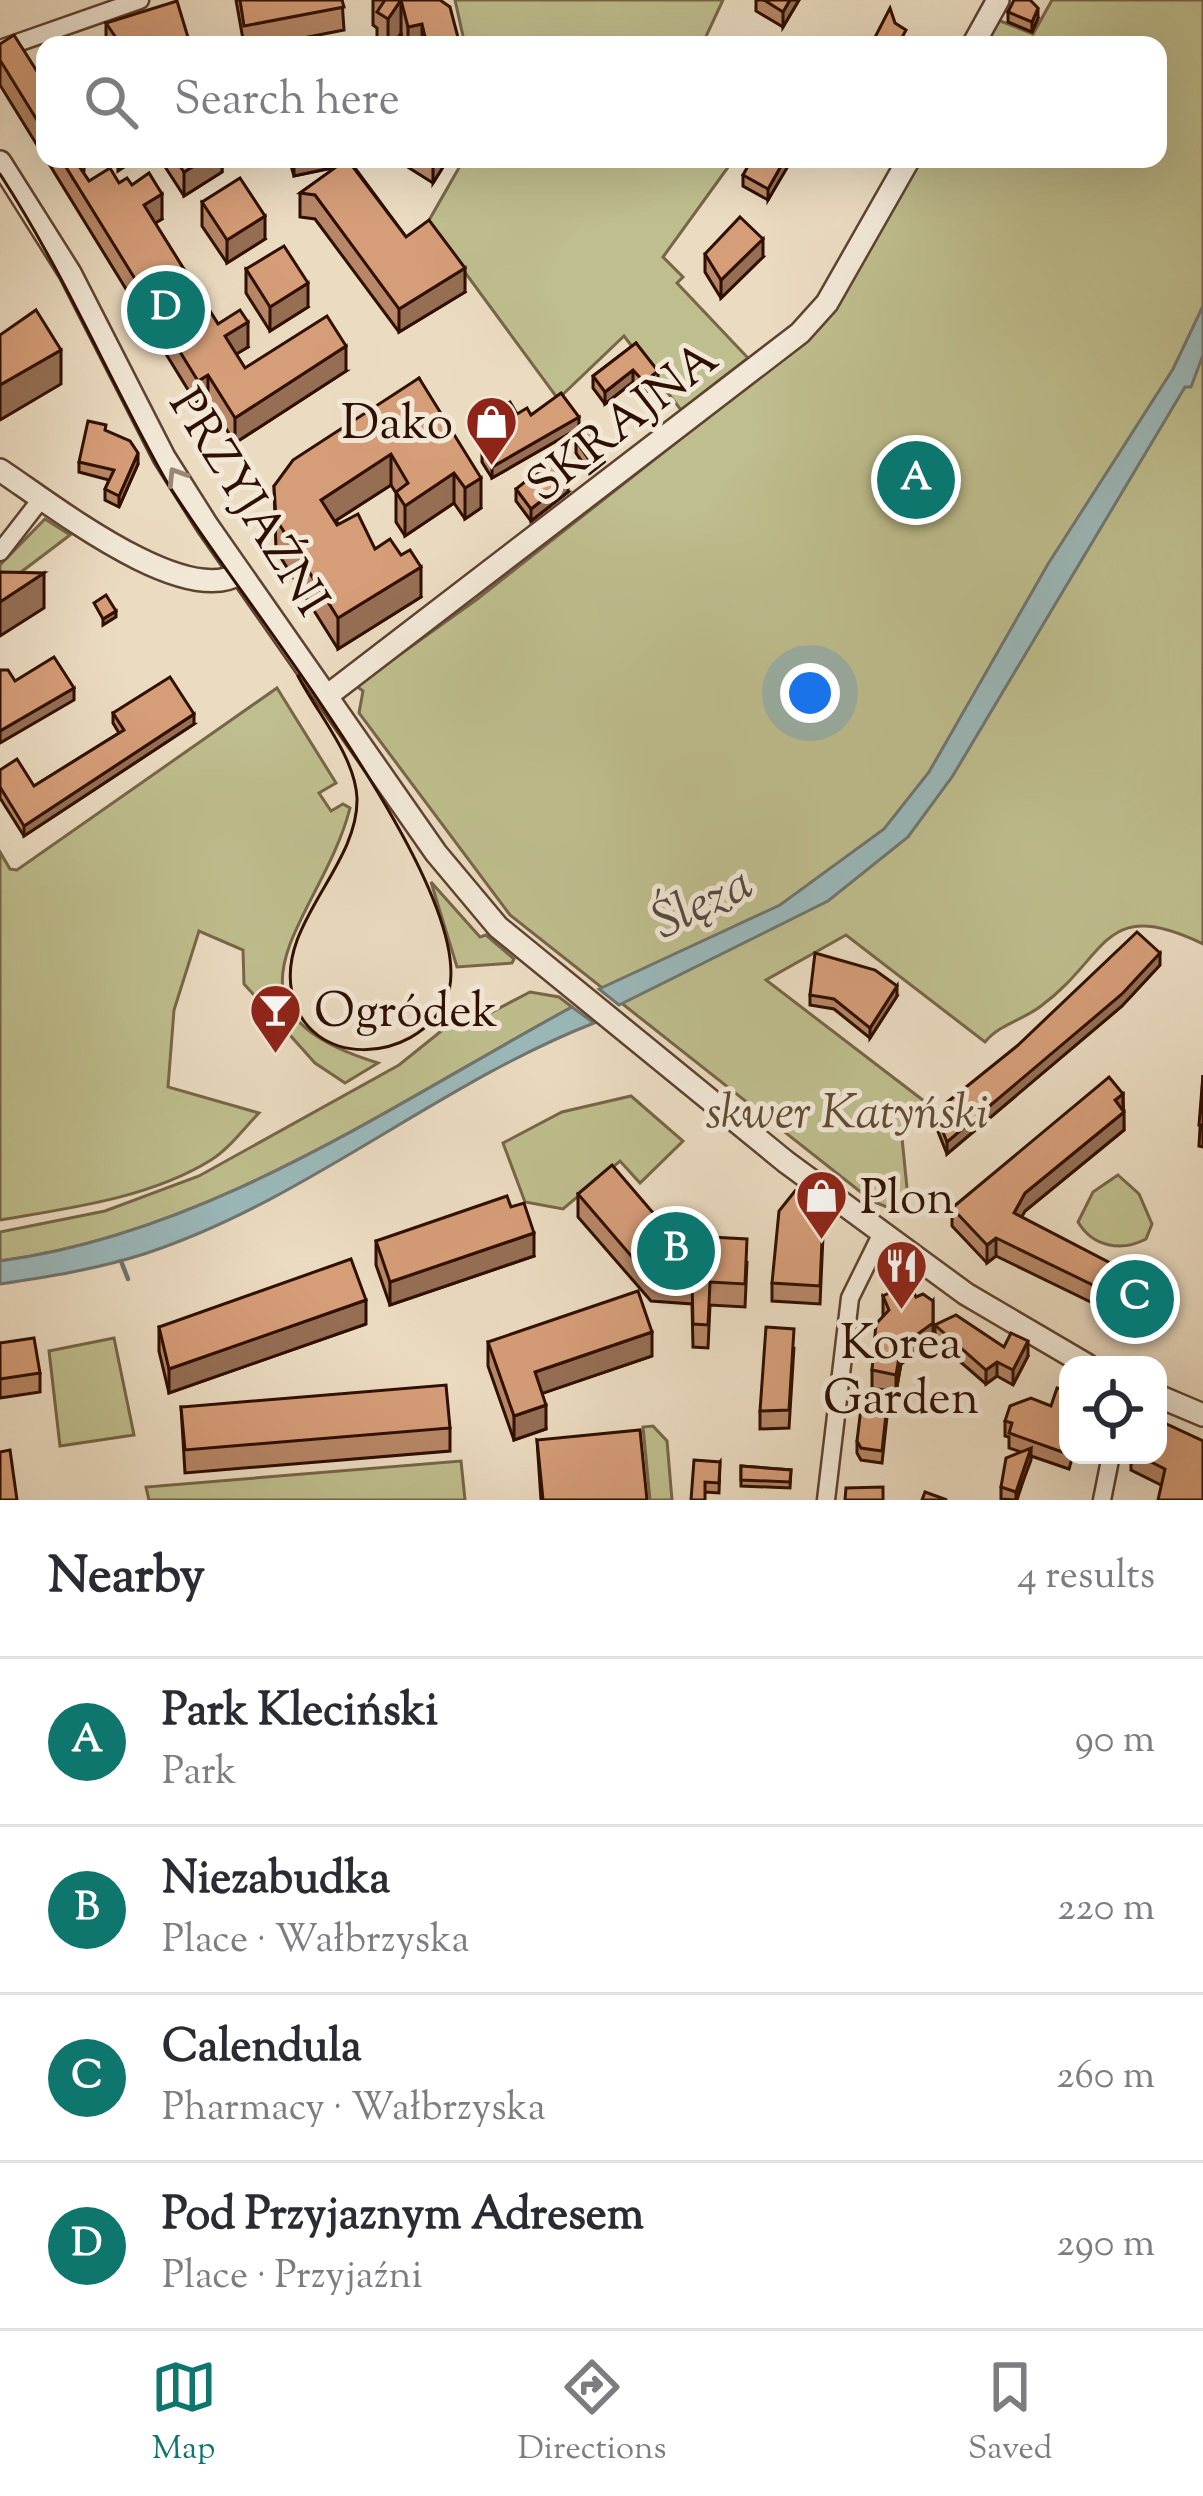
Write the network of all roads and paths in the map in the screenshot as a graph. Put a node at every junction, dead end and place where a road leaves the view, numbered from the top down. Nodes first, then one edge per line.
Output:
1 (79, 0) edge
2 (140, 0) edge
3 (998, 0) edge
4 (87, 18) junction
5 (38, 36) edge
6 (978, 36) edge
7 (36, 37) edge
8 (0, 50) edge
9 (0, 162) edge
10 (904, 168) edge
11 (0, 470) edge
12 (42, 498) junction
13 (0, 553) edge
14 (241, 574) junction
15 (327, 696) junction
16 (882, 1233) junction
17 (1071, 1356) edge
18 (1167, 1400) edge
19 (1203, 1415) edge
20 (1109, 1464) edge
21 (826, 1500) edge
22 (1102, 1500) edge

1 - 4 street
2 - 4 street
3 - 6 street
4 - 5 street
7 - 8 street
14 -> 9 street, PRZYJAŹNI
10 - 15 street, SKRAJNA
11 - 12 street
12 - 13 street
12 - 14 street
14 - 15 street, PRZYJAŹNI
15 - 16 street, PRZYJAŹNI
16 - 17 street, PRZYJAŹNI
16 - 21 street
18 - 19 street
20 - 22 street

